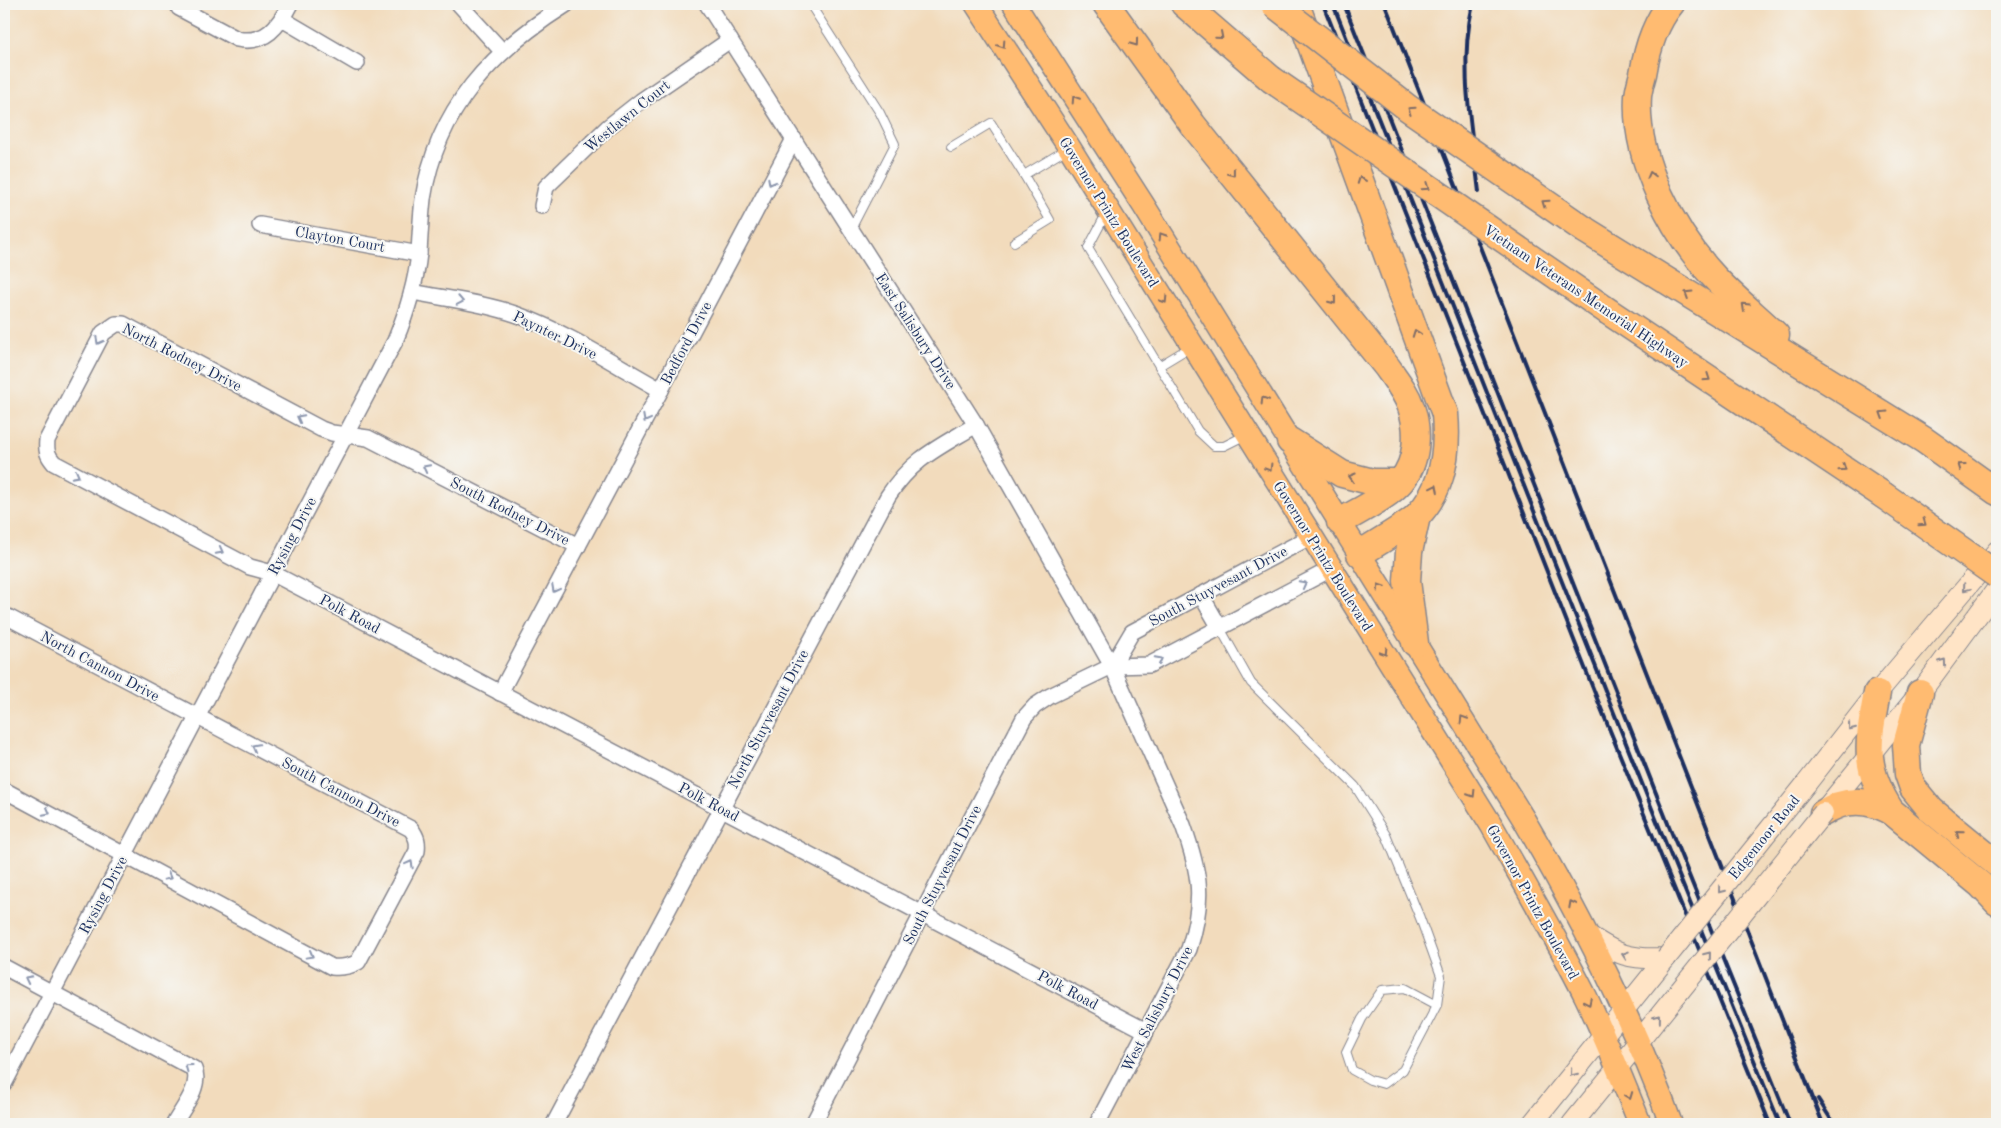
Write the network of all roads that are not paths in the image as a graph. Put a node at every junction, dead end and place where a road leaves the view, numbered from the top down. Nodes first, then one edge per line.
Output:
1 (290, 4) edge
2 (459, 4) edge
3 (567, 4) edge
4 (707, 4) edge
5 (810, 4) edge
6 (976, 4) edge
7 (1014, 4) edge
8 (1106, 4) edge
9 (1184, 4) edge
10 (1274, 4) edge
11 (1296, 4) edge
12 (1671, 4) edge
13 (179, 8) dead end
14 (282, 19) junction
15 (730, 40) junction
16 (502, 51) junction
17 (357, 63) dead end
18 (794, 139) junction
19 (951, 147) dead end
20 (1068, 148) junction
21 (1024, 176) junction
22 (542, 206) dead end
23 (1144, 206) junction
24 (1108, 210) junction
25 (260, 225) dead end
26 (851, 230) junction
27 (1014, 242) dead end
28 (419, 254) junction
29 (412, 292) junction
30 (1192, 346) junction
31 (1159, 366) junction
32 (1819, 375) junction
33 (661, 390) junction
34 (976, 426) junction
35 (1248, 434) junction
36 (345, 435) junction
37 (1290, 442) junction
38 (1400, 482) junction
39 (1997, 492) edge
40 (1417, 516) junction
41 (1340, 522) junction
42 (1312, 536) junction
43 (578, 546) junction
44 (1997, 551) edge
45 (1360, 554) junction
46 (1331, 569) junction
47 (272, 573) junction
48 (1997, 575) edge
49 (1997, 589) edge
50 (1201, 595) junction
51 (4, 615) edge
52 (1220, 628) junction
53 (1416, 643) junction
54 (1112, 666) junction
55 (500, 693) junction
56 (1877, 693) junction
57 (1920, 693) junction
58 (197, 716) junction
59 (1869, 754) junction
60 (4, 790) edge
61 (721, 808) junction
62 (1891, 811) junction
63 (1823, 813) junction
64 (125, 854) junction
65 (1997, 864) edge
66 (1997, 902) edge
67 (922, 914) junction
68 (1588, 935) junction
69 (1666, 958) junction
70 (4, 967) edge
71 (52, 992) junction
72 (1437, 1005) junction
73 (1624, 1010) junction
74 (1146, 1031) junction
75 (1604, 1035) junction
76 (1638, 1042) junction
77 (1618, 1067) junction
78 (4, 1084) edge
79 (174, 1124) edge
80 (554, 1124) edge
81 (813, 1124) edge
82 (1097, 1124) edge
83 (1532, 1124) edge
84 (1572, 1124) edge
85 (1640, 1124) edge
86 (1671, 1124) edge

1 - 14 street
2 - 16 street
3 - 16 street, Rysing Drive
4 - 15 street, East Salisbury Drive
5 - 26 lane
6 -> 20 main road, Governor Printz Boulevard
23 -> 7 main road, Governor Printz Boulevard
8 -> 38 highway
9 -> 48 highway, Vietnam Veterans Memorial Highway, bridge
32 -> 10 highway, bridge
40 -> 11 highway
32 -> 12 highway
13 - 14 street
14 - 17 street
15 - 18 street, East Salisbury Drive
15 - 22 street, Westlawn Court
16 - 28 street, Rysing Drive
18 - 26 street, East Salisbury Drive
18 -> 33 street, Bedford Drive
19 - 21 lane
20 - 21 lane
20 - 24 main road, Governor Printz Boulevard
21 - 27 lane
23 - 24 main road
37 -> 23 main road, Governor Printz Boulevard
24 -> 30 main road, Governor Printz Boulevard
24 - 31 lane
25 - 28 street, Clayton Court
26 - 34 street, East Salisbury Drive
28 - 29 street, Rysing Drive
29 -> 33 street, Paynter Drive
29 - 36 street, Rysing Drive
30 - 31 lane
30 - 35 main road, Governor Printz Boulevard
31 - 35 lane
39 -> 32 highway
33 -> 43 street, Bedford Drive
34 - 54 street, East Salisbury Drive
34 - 61 street, North Stuyvesant Drive
35 -> 42 main road, Governor Printz Boulevard
43 -> 36 street, South Rodney Drive
36 - 47 street, Rysing Drive
36 -> 47 street, North Rodney Drive
38 -> 37 highway
37 - 41 main road, Governor Printz Boulevard
38 - 41 highway
40 - 45 highway
40 - 53 highway
41 - 42 main road, South Stuyvesant Drive
41 - 45 main road, Governor Printz Boulevard
42 - 46 main road, Governor Printz Boulevard
42 - 50 street, South Stuyvesant Drive
43 -> 55 street, South Rodney Drive
44 -> 56 main road, Edgemoor Road
45 - 46 main road, South Stuyvesant Drive
53 -> 45 main road, Governor Printz Boulevard
52 -> 46 street, South Stuyvesant Drive
46 -> 75 main road, Governor Printz Boulevard
47 - 55 street, Polk Road
47 - 58 street, Rysing Drive
57 -> 49 main road, Edgemoor Road
50 - 52 street
50 - 54 street, South Stuyvesant Drive
51 - 58 street, North Cannon Drive
54 -> 52 street, South Stuyvesant Drive
52 - 72 lane
68 -> 53 main road, Governor Printz Boulevard
54 - 67 street, South Stuyvesant Drive
54 - 74 street, West Salisbury Drive
55 - 61 street, Polk Road
56 - 59 highway
56 -> 69 main road, Edgemoor Road, bridge
57 - 59 main road, Edgemoor Road
65 -> 57 highway
58 - 64 street, Rysing Drive
64 -> 58 street, South Cannon Drive
59 - 62 highway
59 - 63 main road, Edgemoor Road
60 -> 64 street
61 - 67 street, Polk Road
61 - 80 street, North Stuyvesant Drive
62 - 63 highway
62 - 66 highway
76 -> 63 main road, Edgemoor Road, bridge
64 - 71 street, Rysing Drive
67 - 74 street, Polk Road
67 - 81 street, South Stuyvesant Drive
69 -> 68 main road
68 - 73 main road, Governor Printz Boulevard
69 - 73 main road, Edgemoor Road
71 -> 70 street
71 - 78 street, Rysing Drive
79 -> 71 street
72 - 72 lane
73 - 75 main road, Edgemoor Road
73 - 76 main road, Governor Printz Boulevard
74 - 82 street, West Salisbury Drive
75 - 77 main road, Governor Printz Boulevard
75 -> 83 main road, Edgemoor Road
76 - 77 main road, Edgemoor Road
76 - 86 main road, Governor Printz Boulevard
77 - 84 main road, Edgemoor Road
77 -> 85 main road, Governor Printz Boulevard

